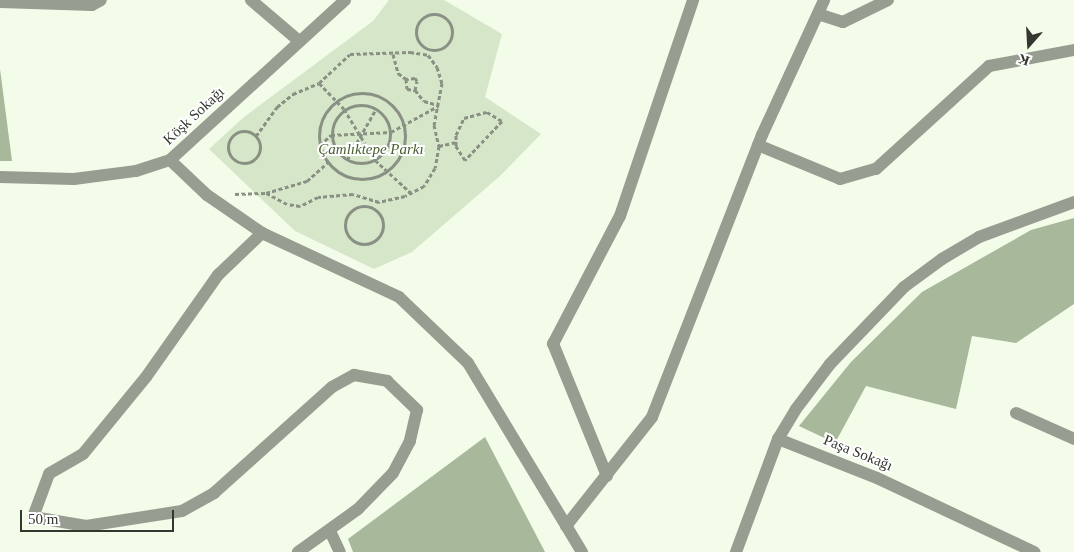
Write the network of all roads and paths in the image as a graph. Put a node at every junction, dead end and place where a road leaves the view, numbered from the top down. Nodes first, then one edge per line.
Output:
1 (101, 0) edge
2 (251, 0) edge
3 (345, 0) edge
4 (693, 0) edge
5 (824, 0) edge
6 (888, 0) edge
7 (0, 2) edge
8 (818, 14) junction
9 (299, 41) junction
10 (428, 49) junction
11 (1074, 50) edge
12 (392, 54) junction
13 (428, 55) junction
14 (406, 79) junction
15 (319, 83) junction
16 (415, 90) junction
17 (337, 102) junction
18 (438, 105) junction
19 (344, 109) junction
20 (376, 109) junction
21 (403, 125) junction
22 (391, 132) junction
23 (331, 135) junction
24 (360, 135) junction
25 (256, 136) junction
26 (456, 142) junction
27 (320, 145) junction
28 (758, 145) junction
29 (439, 146) junction
30 (170, 160) junction
31 (347, 160) junction
32 (375, 160) junction
33 (328, 162) junction
34 (386, 170) junction
35 (0, 177) edge
36 (266, 193) junction
37 (411, 193) junction
38 (208, 194) junction
39 (366, 198) junction
40 (1074, 202) edge
41 (364, 206) junction
42 (262, 233) junction
43 (1016, 413) dead end
44 (778, 439) junction
45 (1074, 439) edge
46 (607, 476) junction
47 (566, 526) junction
48 (330, 531) junction
49 (298, 552) edge
50 (340, 552) edge
51 (582, 552) edge
52 (736, 552) edge
53 (1032, 552) edge

1 - 7 street
2 - 9 street
3 - 9 street, Köşk Sokağı
4 - 46 street
5 - 8 street
6 - 8 street
8 - 28 street
9 - 30 street, Köşk Sokağı
10 - 10 path
10 - 13 path
11 - 28 street
12 - 13 path
12 - 14 path
12 - 15 path
13 - 18 path
14 - 16 path
14 - 16 path
15 - 17 path
15 - 25 path
16 - 18 path
17 - 19 path
17 - 21 path
17 - 27 path
18 - 21 path
18 - 29 path
19 - 20 path
19 - 23 path
19 - 24 path
20 - 22 path
20 - 24 path
21 - 22 path
21 - 34 path
22 - 24 path
22 - 32 path
23 - 24 path
23 - 27 path
23 - 31 path
24 - 31 path
24 - 32 path
25 - 25 path
26 - 26 path
26 - 29 path
27 - 33 path
28 - 46 street
29 - 37 path
30 - 35 street, Köşk Sokağı
30 - 38 street
31 - 32 path
32 - 34 path
33 - 34 path
33 - 36 path
34 - 37 path
36 - 38 path
36 - 39 path
37 - 39 path
38 - 42 street
39 - 41 path
40 - 44 street
41 - 41 path
42 - 47 street
42 - 48 street
43 - 45 street
44 - 52 street
44 - 53 street, Paşa Sokağı
46 - 47 street
47 - 51 street
48 - 49 street
48 - 50 street

